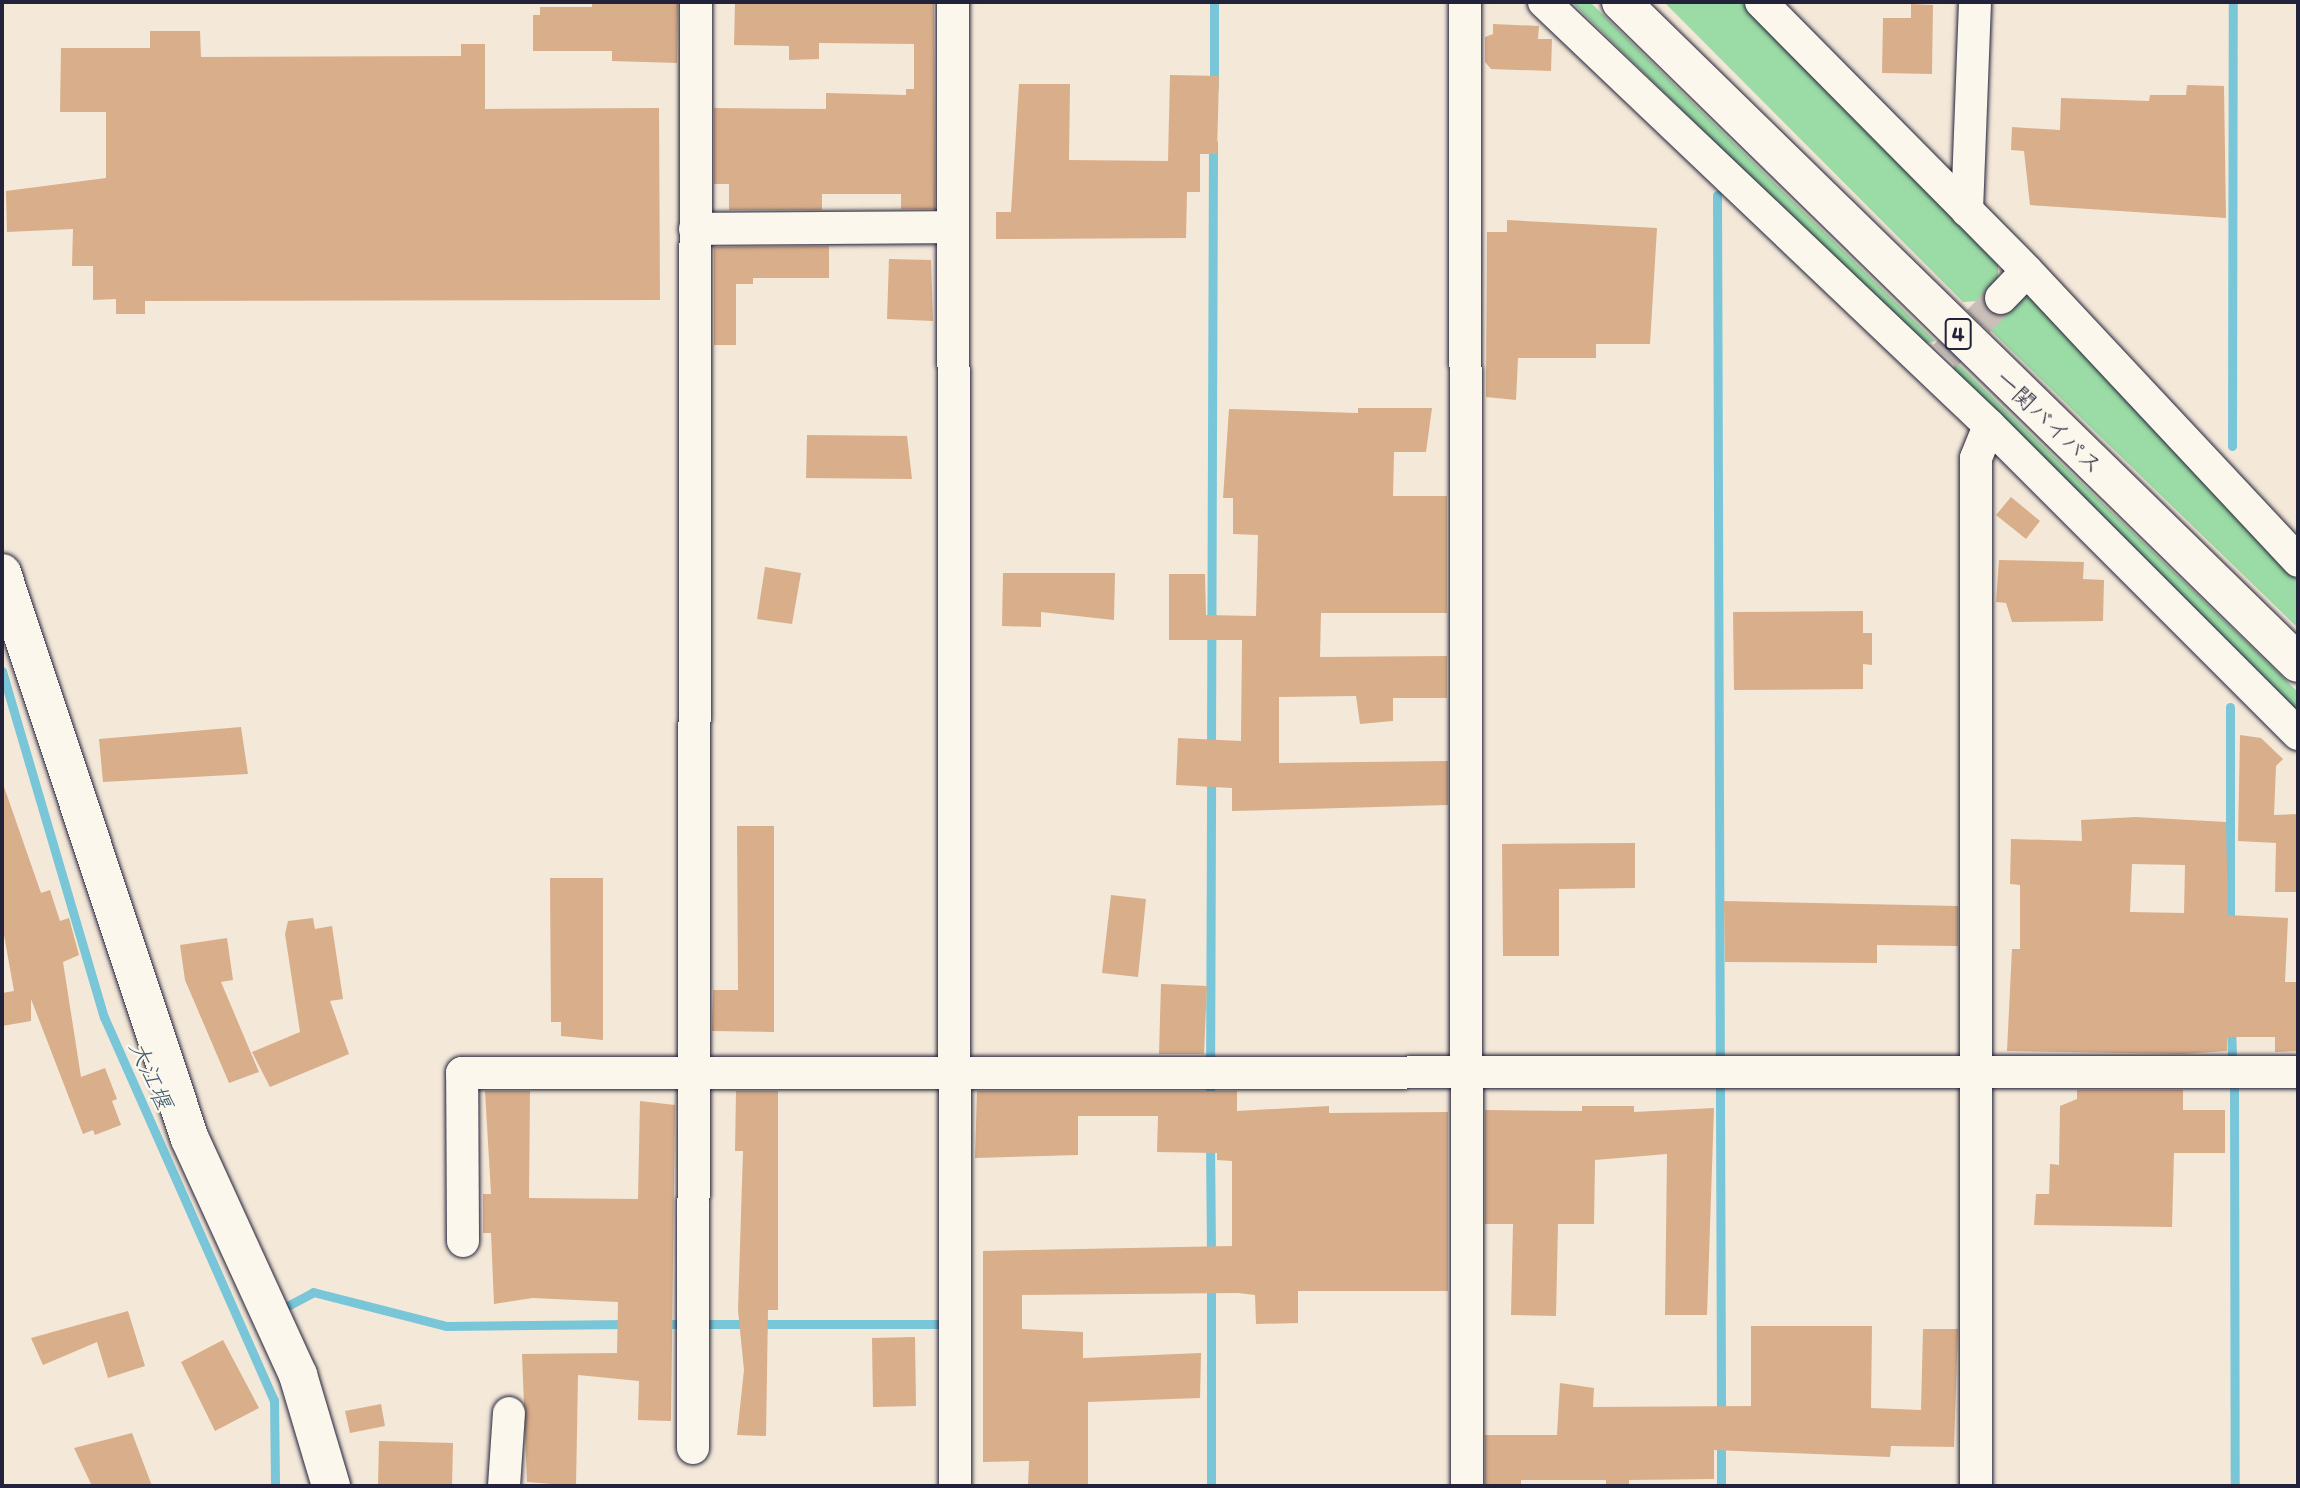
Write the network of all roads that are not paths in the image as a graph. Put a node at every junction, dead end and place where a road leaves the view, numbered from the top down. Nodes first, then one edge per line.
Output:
1 (696, 2) edge
2 (953, 2) edge
3 (1465, 2) edge
4 (1544, 2) edge
5 (1622, 2) edge
6 (1761, 2) edge
7 (1975, 2) edge
8 (1967, 211) junction
9 (953, 227) junction
10 (695, 229) junction
11 (2027, 271) junction
12 (2001, 298) tunnel mouth
13 (1989, 425) junction
14 (2298, 561) edge
15 (3, 581) edge
16 (2298, 663) edge
17 (2298, 733) edge
18 (954, 1070) junction
19 (1975, 1070) junction
20 (1467, 1071) junction
21 (693, 1072) junction
22 (2298, 1073) edge
23 (463, 1241) dead end
24 (509, 1413) dead end
25 (693, 1448) dead end
26 (331, 1486) edge
27 (504, 1486) edge
28 (955, 1486) edge
29 (1467, 1486) edge
30 (1976, 1486) edge

1 - 10 street
2 - 9 street
3 - 20 street
4 - 13 street
5 - 16 main road, 一関バイパス / 4
6 - 8 street
7 - 8 street
8 - 11 street
9 - 10 street
9 - 18 street
10 - 21 street
11 - 12 street
11 - 14 street
13 - 17 street
13 - 19 street
15 - 26 main road
18 - 20 street
18 - 21 street
18 - 28 street
19 - 20 street
19 - 22 street
19 - 30 street
20 - 29 street
21 - 23 street
21 - 25 street
24 - 27 street

